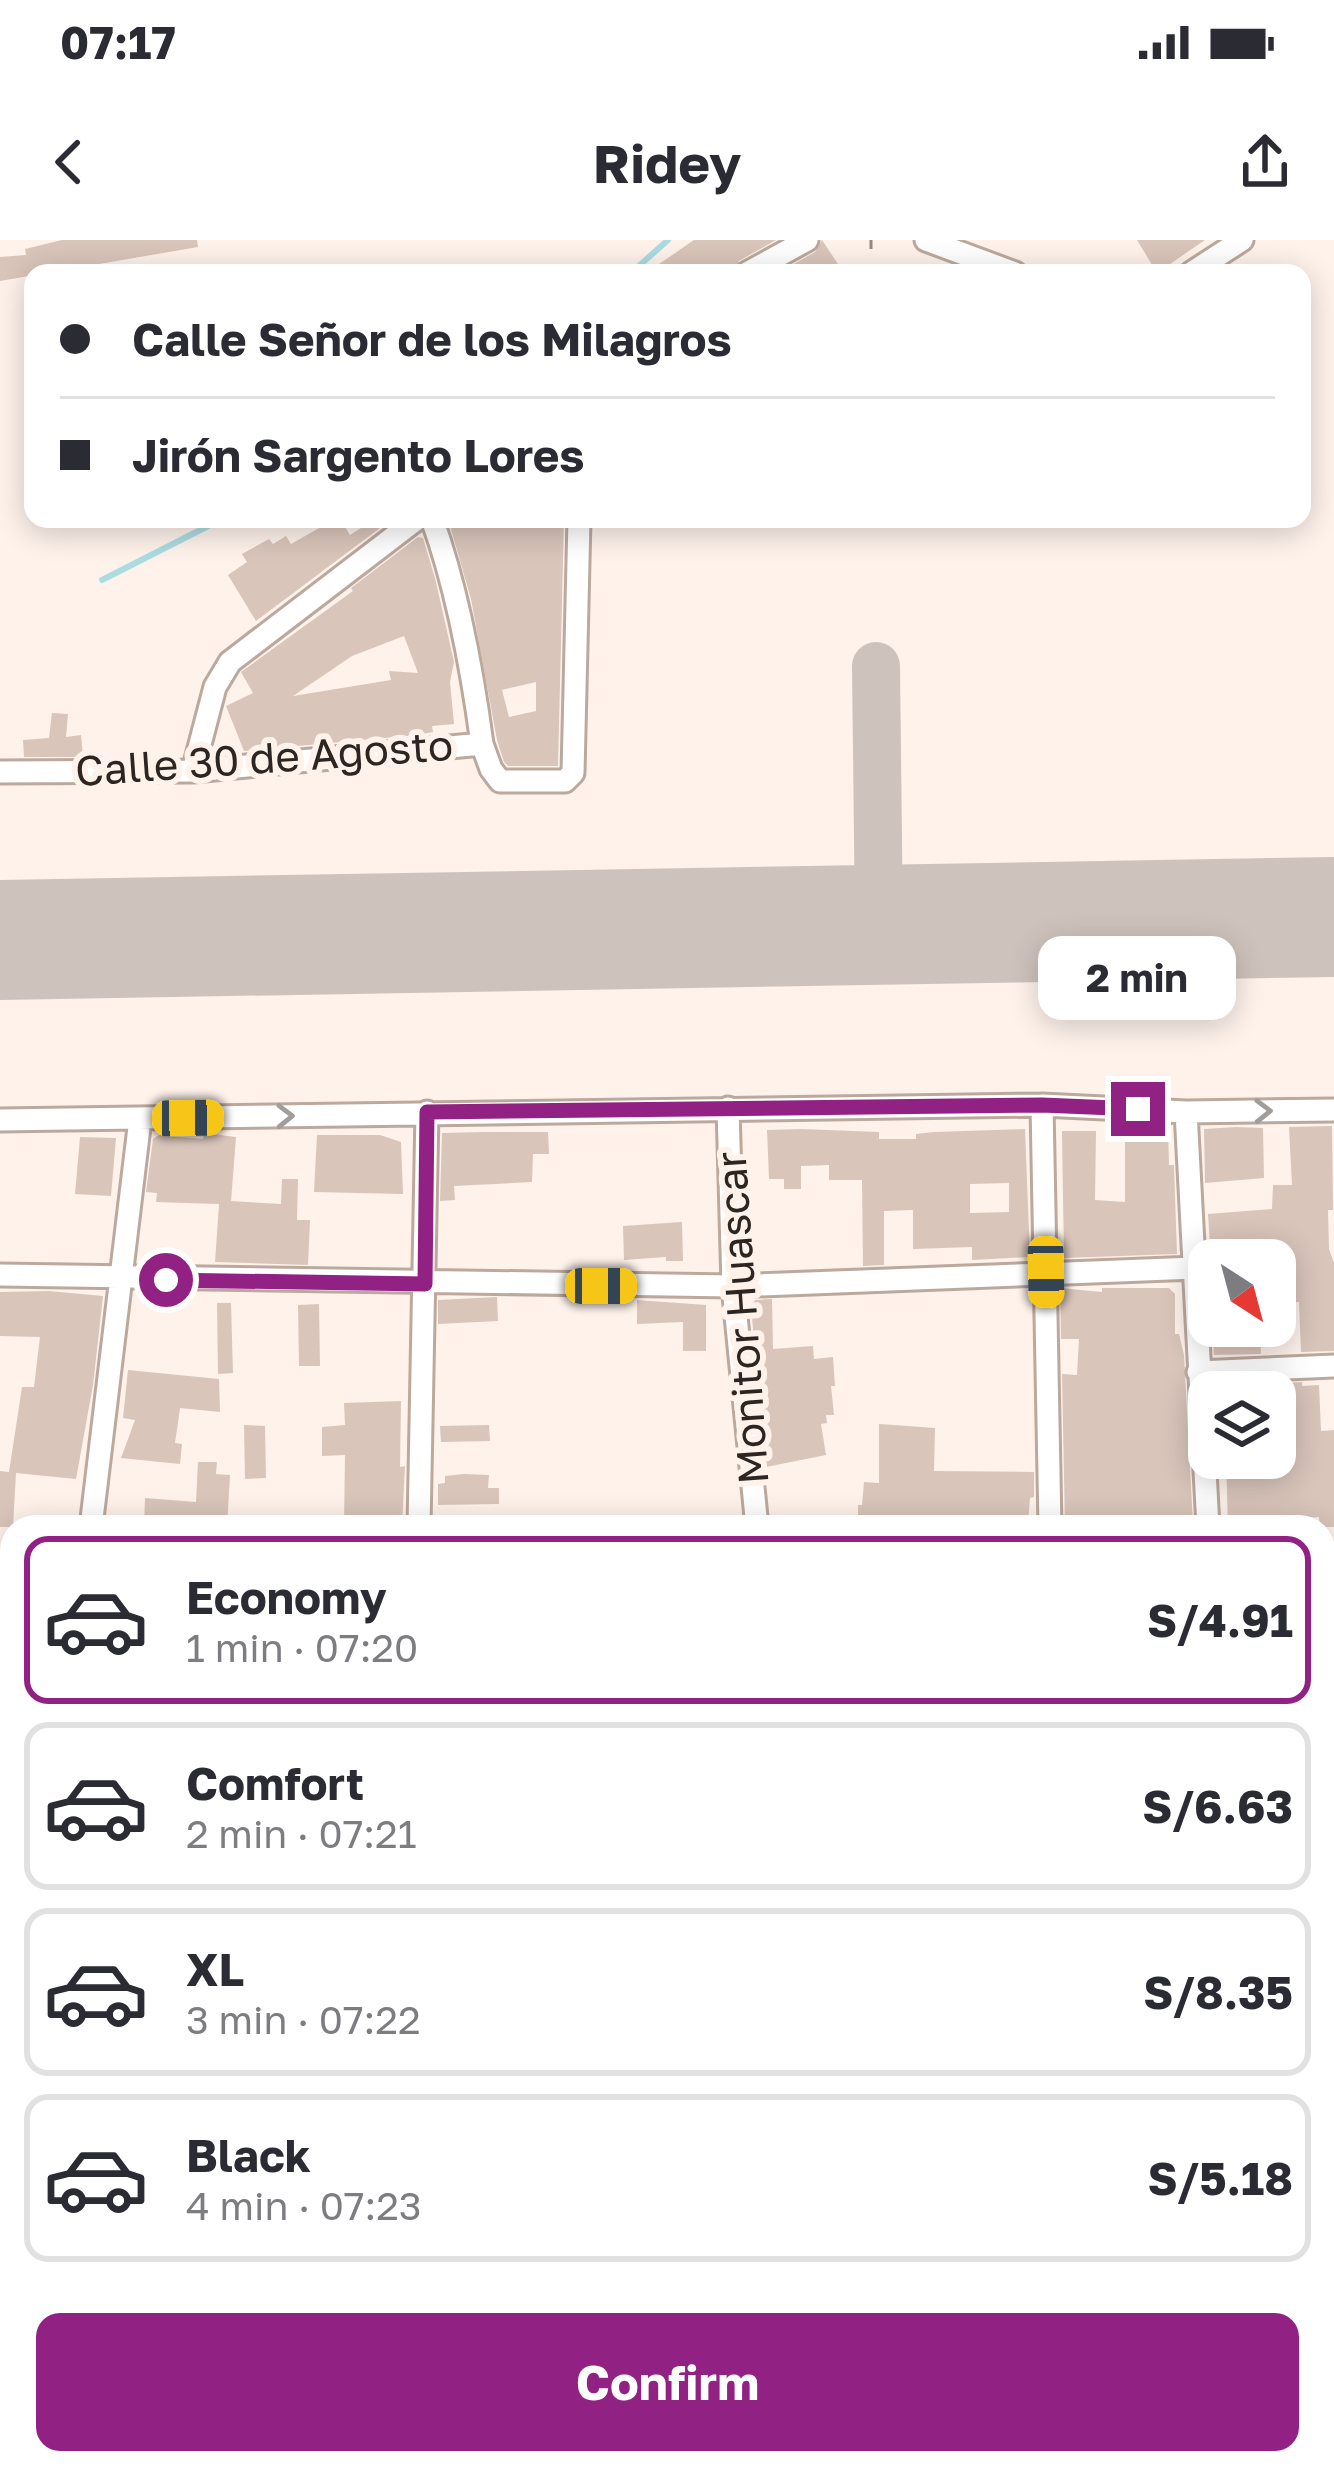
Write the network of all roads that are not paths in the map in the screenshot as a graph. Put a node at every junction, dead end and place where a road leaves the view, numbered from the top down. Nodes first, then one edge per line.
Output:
1 (807, 240) edge
2 (926, 240) edge
3 (1242, 240) edge
4 (763, 264) edge
5 (991, 264) edge
6 (1205, 264) edge
7 (405, 528) edge
8 (435, 528) edge
9 (579, 528) edge
10 (482, 744) junction
11 (193, 771) junction
12 (0, 772) edge
13 (1042, 1105) junction
14 (728, 1108) junction
15 (1334, 1111) edge
16 (427, 1112) junction
17 (1186, 1112) junction
18 (140, 1119) junction
19 (0, 1120) edge
20 (1193, 1239) edge
21 (1188, 1268) edge
22 (1046, 1272) junction
23 (0, 1275) edge
24 (122, 1279) junction
25 (425, 1284) junction
26 (733, 1286) junction
27 (1334, 1366) edge
28 (1221, 1371) edge
29 (1205, 1479) edge
30 (92, 1515) edge
31 (419, 1515) edge
32 (757, 1515) edge
33 (1050, 1515) edge
34 (1207, 1515) edge

1 - 4 street
2 - 5 street
3 - 6 street
7 - 11 street
8 - 10 street
9 - 10 street, Calle 30 de Agosto
10 - 11 street, Calle 30 de Agosto
11 - 12 street, Calle 30 de Agosto
13 - 14 street
13 - 17 street
13 - 22 street
14 - 16 street
14 - 26 street, Monitor Huascar
17 -> 15 street
18 -> 16 street
16 - 25 street
17 - 20 street
18 - 19 street
18 - 24 street
21 - 22 street
22 - 26 street
22 - 33 street
23 - 24 street
24 - 25 street
24 - 30 street
25 - 26 street
25 - 31 street
26 - 32 street, Monitor Huascar
27 - 28 street
29 - 34 street

